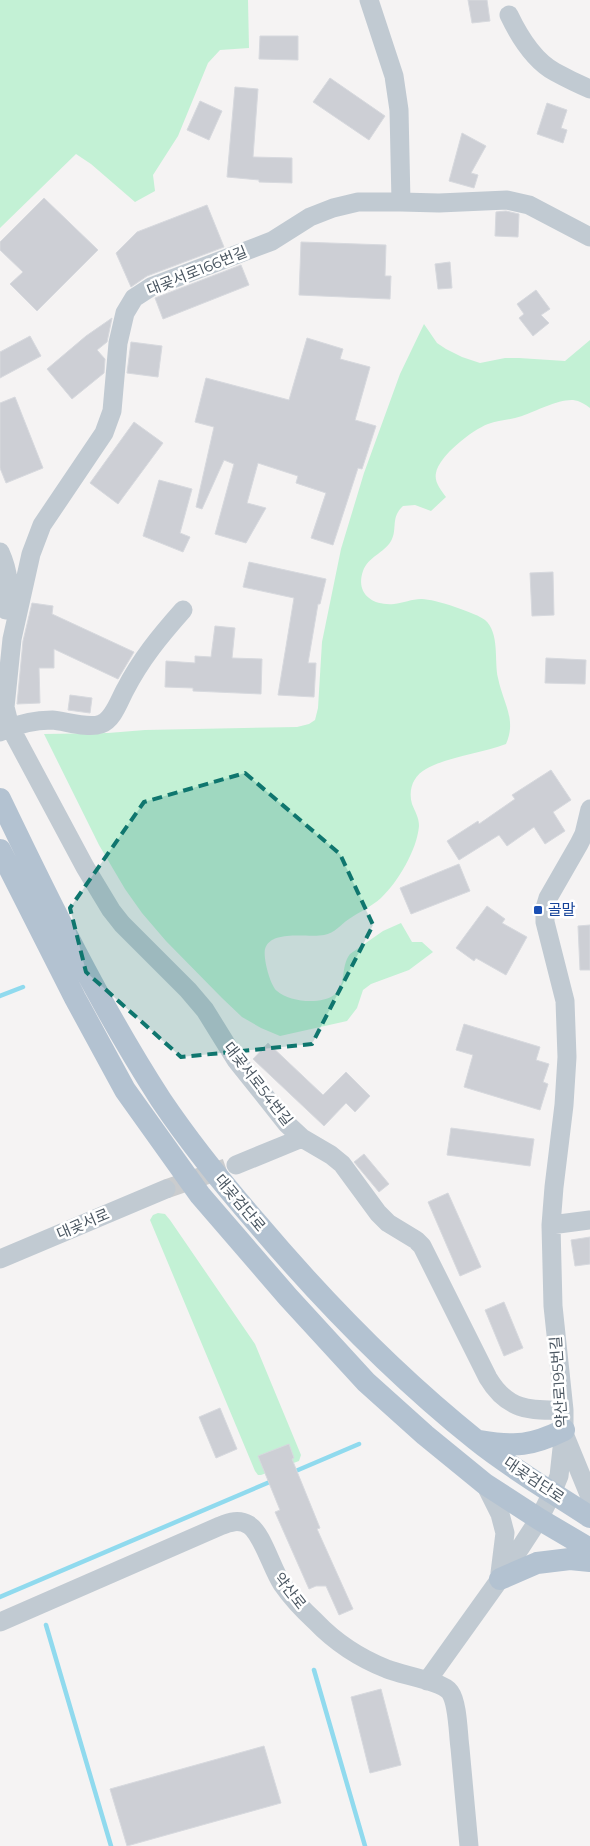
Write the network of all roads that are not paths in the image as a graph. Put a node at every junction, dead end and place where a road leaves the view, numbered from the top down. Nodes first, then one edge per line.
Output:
1 (369, 0) edge
2 (509, 15) dead end
3 (590, 89) edge
4 (401, 202) junction
5 (590, 237) edge
6 (0, 552) edge
7 (183, 610) dead end
8 (0, 645) edge
9 (3, 702) edge
10 (5, 729) edge
11 (0, 799) edge
12 (590, 809) edge
13 (0, 850) edge
14 (302, 1138) junction
15 (236, 1165) tunnel mouth
16 (166, 1190) tunnel mouth
17 (590, 1220) edge
18 (551, 1224) junction
19 (0, 1259) edge
20 (564, 1420) junction
21 (476, 1440) junction
22 (485, 1484) junction
23 (552, 1493) junction
24 (590, 1497) edge
25 (590, 1517) edge
26 (539, 1519) junction
27 (590, 1549) edge
28 (590, 1560) edge
29 (500, 1578) junction
30 (0, 1622) edge
31 (427, 1681) junction
32 (469, 1846) edge

1 - 4 street
2 - 3 street
4 - 5 street, 대곶서로166번길
4 - 9 street, 대곶서로166번길
6 - 8 street
7 - 10 street
9 - 10 street, 대곶서로54번길
10 - 14 street, 대곶서로54번길
11 - 21 main road, 대곶검단로
12 - 18 street, 약산로195번길
13 - 22 main road, 대곶검단로
14 - 15 street
14 - 20 street, 대곶서로54번길
16 - 19 street, 대곶서로
17 - 18 street
18 - 20 street, 약산로195번길
20 - 21 main road
20 - 23 street, 약산로195번길
20 - 24 street
21 - 23 main road, 대곶검단로
22 - 26 main road, 대곶검단로
22 - 29 street
23 - 25 main road, 대곶검단로
23 - 26 street, 약산로195번길
26 - 27 main road, 대곶검단로
26 - 29 street, 약산로195번길
28 - 29 main road
29 - 31 street, 약산로195번길
30 - 31 street, 약산로
31 - 32 street, 약산로

